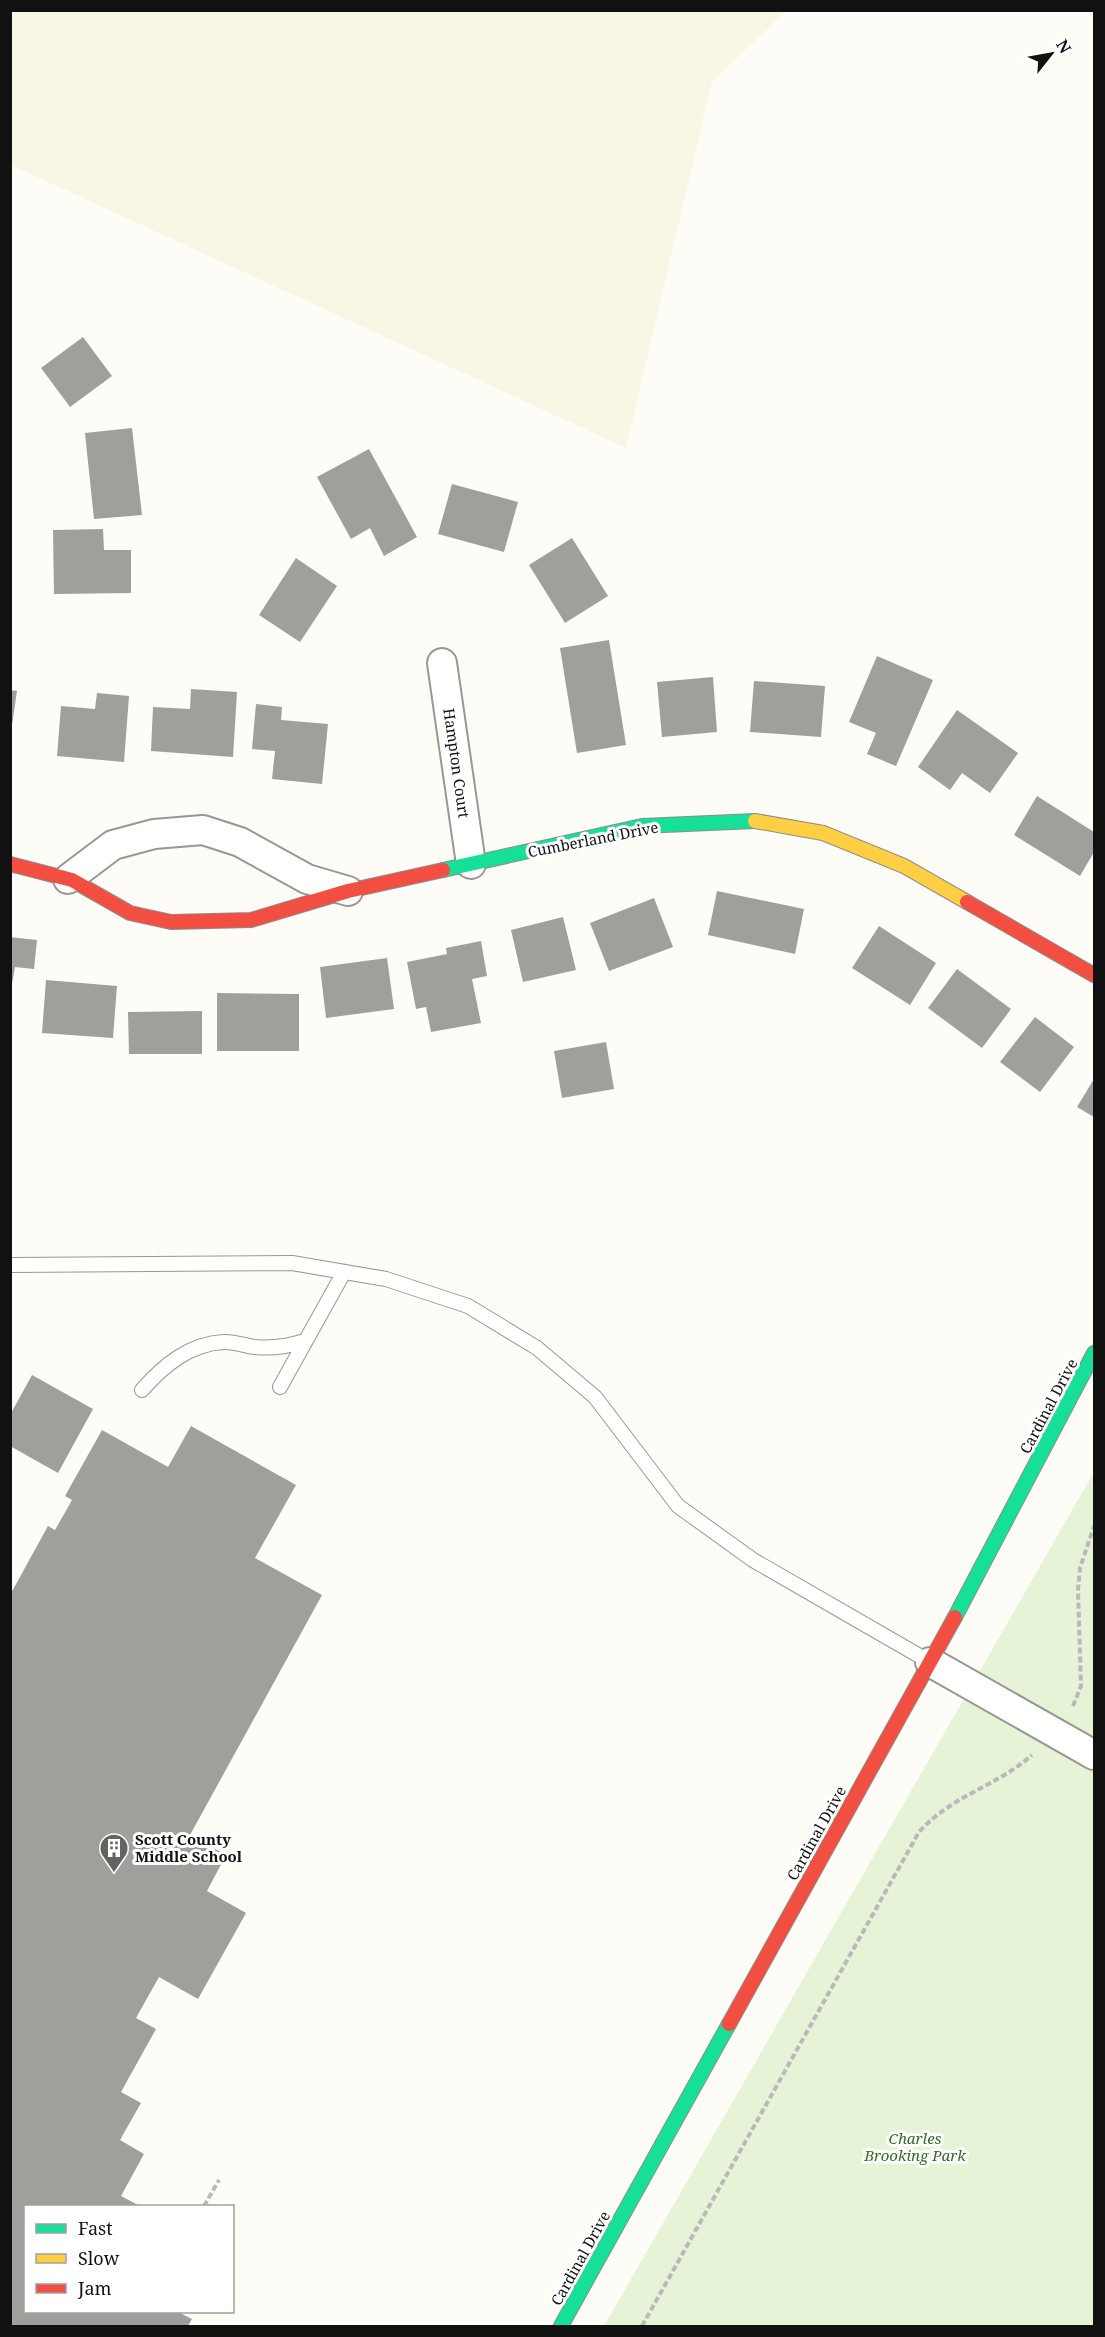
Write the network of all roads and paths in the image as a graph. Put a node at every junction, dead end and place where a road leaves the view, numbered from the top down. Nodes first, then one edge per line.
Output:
1 (442, 663) dead end
2 (10, 864) edge
3 (471, 864) junction
4 (68, 879) junction
5 (348, 891) junction
6 (1095, 975) edge
7 (10, 1265) edge
8 (344, 1272) junction
9 (306, 1341) junction
10 (1095, 1353) edge
11 (280, 1387) dead end
12 (142, 1390) dead end
13 (1095, 1526) edge
14 (930, 1662) junction
15 (1056, 1734) junction
16 (1095, 1755) edge
17 (219, 2180) dead end
18 (205, 2205) edge
19 (561, 2326) edge
20 (642, 2326) edge

1 - 3 street, Hampton Court
2 - 4 street, Cumberland Drive
3 - 5 street, Cumberland Drive
3 - 6 street, Cumberland Drive
4 - 5 street, Cumberland Drive
4 - 5 street, Cumberland Drive
7 - 8 lane
8 - 9 lane
8 - 14 lane
9 - 11 lane
9 - 12 lane
10 - 14 street, Cardinal Drive
13 - 15 path
14 - 15 street
14 - 19 street, Cardinal Drive
15 - 16 street
15 - 20 path
17 - 18 path

